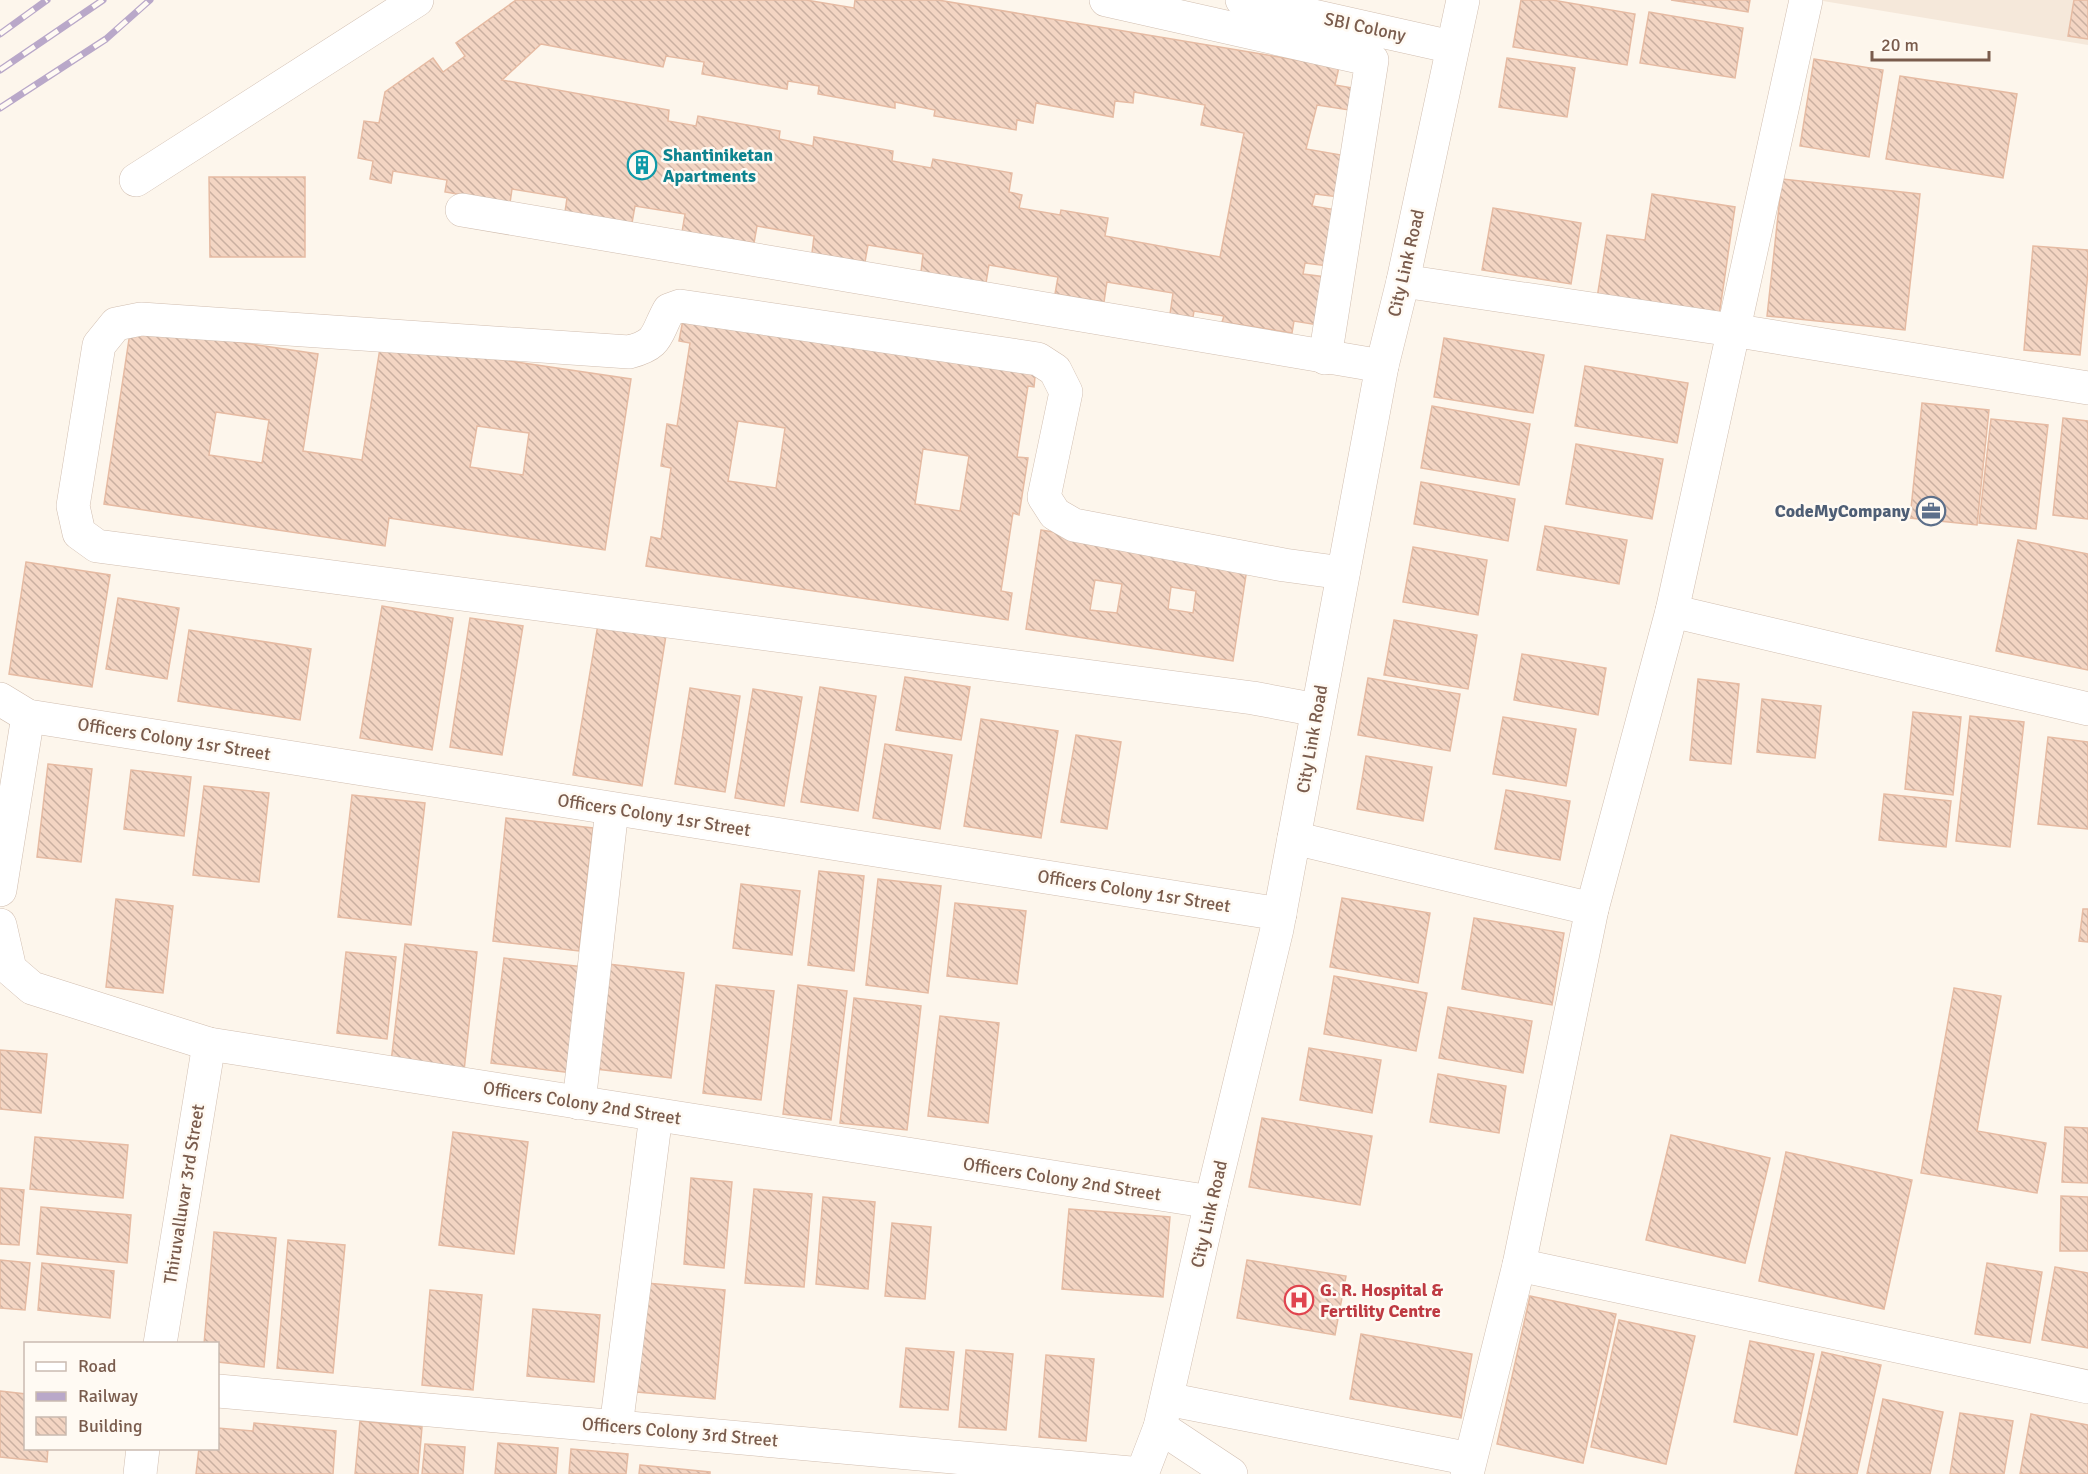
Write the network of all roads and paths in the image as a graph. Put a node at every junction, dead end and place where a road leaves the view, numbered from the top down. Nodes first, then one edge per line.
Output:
1 (417, 0) edge
2 (1106, 0) edge
3 (1242, 0) edge
4 (1463, 0) edge
5 (1806, 0) edge
6 (1452, 46) junction
7 (136, 180) dead end
8 (462, 210) dead end
9 (1403, 281) junction
10 (1732, 330) junction
11 (1325, 358) junction
12 (1382, 366) junction
13 (2088, 388) edge
14 (1343, 573) junction
15 (1672, 611) junction
16 (0, 699) edge
17 (2088, 709) edge
18 (1317, 710) junction
19 (28, 716) junction
20 (612, 809) junction
21 (1294, 838) junction
22 (0, 890) edge
23 (1592, 909) junction
24 (1281, 914) junction
25 (0, 925) edge
26 (209, 1044) junction
27 (579, 1103) junction
28 (656, 1115) junction
29 (1211, 1202) junction
30 (1519, 1265) junction
31 (160, 1342) edge
32 (2088, 1387) edge
33 (219, 1391) edge
34 (1163, 1413) junction
35 (616, 1426) junction
36 (143, 1450) edge
37 (1468, 1467) edge
38 (140, 1474) edge
39 (1142, 1474) edge
40 (1231, 1474) edge

1 - 7 street
2 - 11 street
3 - 6 street, SBI Colony
4 - 6 street, City Link Road
5 - 10 street
6 - 9 street, City Link Road
8 - 11 street
9 - 10 street
9 - 12 street, City Link Road
10 - 13 street
10 - 15 street
11 - 12 street
12 - 14 street, City Link Road
14 - 18 street, City Link Road
14 - 18 street
15 - 17 street
15 - 23 street
16 - 19 street
18 - 21 street, City Link Road
19 - 20 street, Officers Colony 1sr Street
19 - 22 street
20 - 24 street, Officers Colony 1sr Street
20 - 27 street
21 - 23 street
21 - 24 street, City Link Road
23 - 30 street
24 - 29 street, City Link Road
25 - 26 street, Officers Colony 2nd Street
26 - 27 street, Officers Colony 2nd Street
26 - 31 street, Thiruvalluvar 3rd Street
27 - 28 street, Officers Colony 2nd Street
28 - 29 street, Officers Colony 2nd Street
28 - 35 street
29 - 34 street, City Link Road
30 - 32 street
30 - 37 street
33 - 35 street, Officers Colony 3rd Street
34 - 37 street
34 - 39 street, City Link Road
34 - 40 street
35 - 39 street, Officers Colony 3rd Street
36 - 38 street

